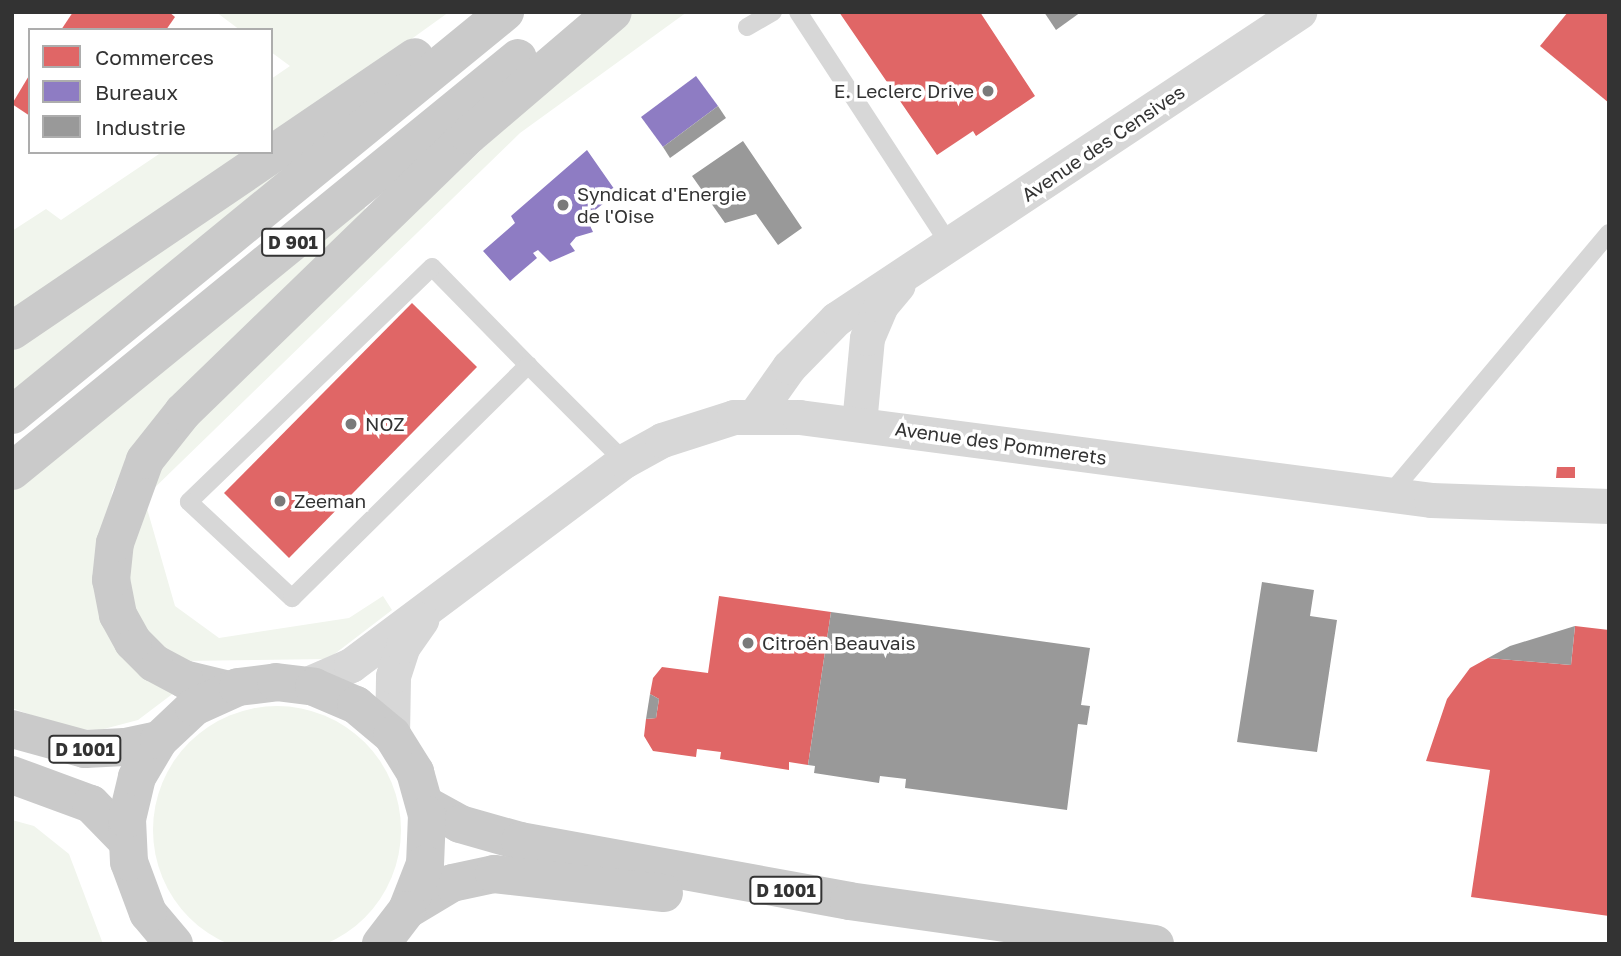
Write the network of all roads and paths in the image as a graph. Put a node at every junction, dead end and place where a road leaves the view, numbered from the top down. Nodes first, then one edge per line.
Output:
1 (485, 12) edge
2 (505, 12) edge
3 (574, 12) edge
4 (612, 12) edge
5 (773, 12) edge
6 (798, 12) edge
7 (1299, 12) edge
8 (747, 27) dead end
9 (1609, 233) edge
10 (950, 245) junction
11 (906, 274) junction
12 (12, 331) edge
13 (528, 365) junction
14 (12, 415) edge
15 (755, 415) junction
16 (859, 424) junction
17 (624, 461) junction
18 (12, 471) edge
19 (1389, 495) junction
20 (1609, 506) edge
21 (445, 593) junction
22 (305, 685) junction
23 (229, 690) junction
24 (12, 729) edge
25 (392, 735) junction
26 (159, 740) junction
27 (12, 775) edge
28 (426, 805) junction
29 (127, 841) junction
30 (407, 911) junction
31 (174, 944) edge
32 (381, 944) edge
33 (1022, 944) edge
34 (1154, 944) edge

1 - 12 main road
2 - 14 main road, D 901
3 - 18 main road, D 901
4 - 23 main road
5 - 8 lane
6 - 10 lane
7 - 10 street, Avenue des Censives
9 - 19 lane
10 - 11 street, Avenue des Censives
11 - 15 street, Avenue des Censives
11 - 16 street, Avenue des Censives
13 - 13 lane
13 - 17 lane
15 - 16 street, Avenue des Pommerets
15 - 17 street, Avenue des Pommerets
16 - 19 street, Avenue des Pommerets
17 - 21 street, Avenue des Pommerets
19 - 20 street, Avenue des Pommerets
21 - 22 street, Avenue des Pommerets
21 - 25 street, Avenue des Pommerets
22 - 23 main road
22 - 25 main road
23 - 26 main road
24 - 26 main road, D 1001
25 - 28 main road
26 - 29 main road
27 - 29 main road, D 1001
28 - 30 main road
28 - 34 main road, D 1001
29 - 31 main road
30 - 32 main road
30 - 33 main road, D 1001

